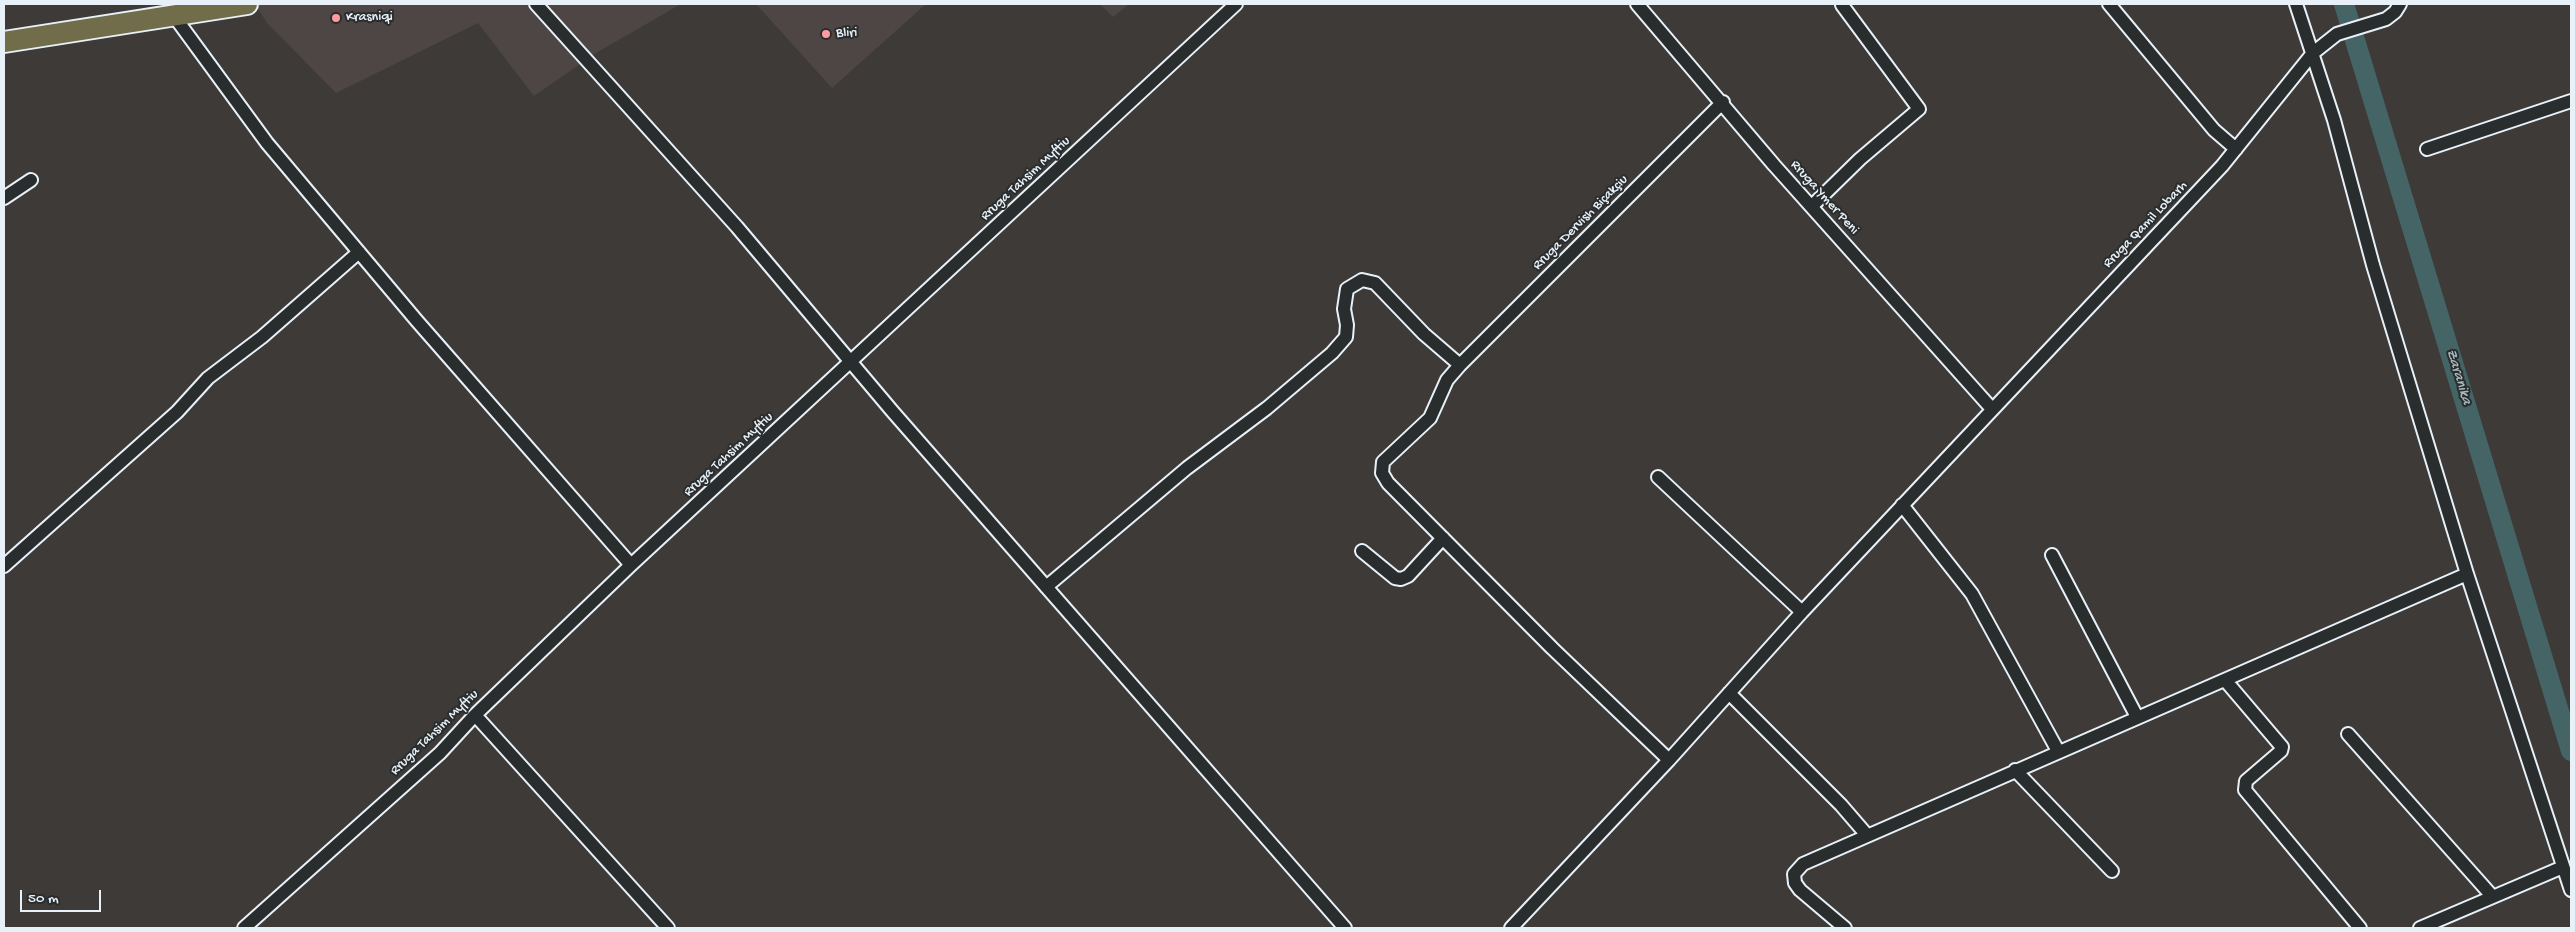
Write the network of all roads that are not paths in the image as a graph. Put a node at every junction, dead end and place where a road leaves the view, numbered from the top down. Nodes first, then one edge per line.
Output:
1 (247, 4) edge
2 (536, 4) edge
3 (1236, 4) edge
4 (1638, 4) edge
5 (2109, 4) edge
6 (2296, 4) edge
7 (2400, 4) edge
8 (1842, 5) edge
9 (174, 16) junction
10 (4, 42) edge
11 (2313, 53) junction
12 (2571, 101) edge
13 (1723, 102) junction
14 (2236, 149) junction
15 (2427, 149) dead end
16 (31, 180) dead end
17 (4, 198) edge
18 (1812, 206) junction
19 (359, 252) junction
20 (850, 360) junction
21 (1460, 365) junction
22 (1992, 409) junction
23 (1658, 477) dead end
24 (1902, 505) junction
25 (1443, 538) junction
26 (1362, 551) dead end
27 (2052, 555) dead end
28 (631, 565) junction
29 (4, 566) edge
30 (2467, 574) junction
31 (1046, 587) junction
32 (1802, 612) junction
33 (2225, 680) junction
34 (1729, 693) junction
35 (475, 715) junction
36 (2136, 717) junction
37 (2348, 734) dead end
38 (2058, 751) junction
39 (1669, 760) junction
40 (2015, 770) junction
41 (1866, 834) junction
42 (2563, 867) junction
43 (2112, 871) dead end
44 (2571, 890) edge
45 (2492, 896) junction
46 (244, 928) edge
47 (668, 928) edge
48 (1344, 928) edge
49 (1512, 928) edge
50 (1845, 928) edge
51 (2360, 928) edge
52 (2420, 928) edge

1 - 9 main road
2 - 20 street
3 - 20 street, Rruga Tahsim Myftiu
4 - 13 street, Rruga Ymer Peni
5 - 14 street
6 - 11 street
7 - 11 street, Rruga Qamil Lobarh
8 - 18 street
9 - 10 main road
9 - 19 street
11 - 14 street, Rruga Qamil Lobarh
11 - 30 street
12 - 15 street
13 - 18 street, Rruga Ymer Peni
13 - 21 street, Rruga Dervish Biçakçiu
14 - 22 street, Rruga Qamil Lobarh
16 - 17 street
18 - 22 street, Rruga Ymer Peni
19 - 28 street
19 - 29 street
20 - 28 street, Rruga Tahsim Myftiu
20 - 31 street
21 - 25 street, Rruga Dervish Biçakçiu
21 - 31 street
22 - 24 street, Rruga Qamil Lobarh
23 - 32 street
24 - 32 street, Rruga Qamil Lobarh
24 - 38 street
25 - 26 street
25 - 39 street
27 - 36 street
28 - 35 street, Rruga Tahsim Myftiu
30 - 33 street
30 - 42 street
31 - 48 street
32 - 34 street, Rruga Qamil Lobarh
33 - 36 street
33 - 51 street
34 - 39 street, Rruga Qamil Lobarh
34 - 41 street
35 - 46 street, Rruga Tahsim Myftiu
35 - 47 street
36 - 38 street
37 - 45 street
38 - 40 street
39 - 49 street, Rruga Qamil Lobarh
40 - 41 street
40 - 43 street
41 - 50 street
42 - 44 street
42 - 45 street
45 - 52 street

